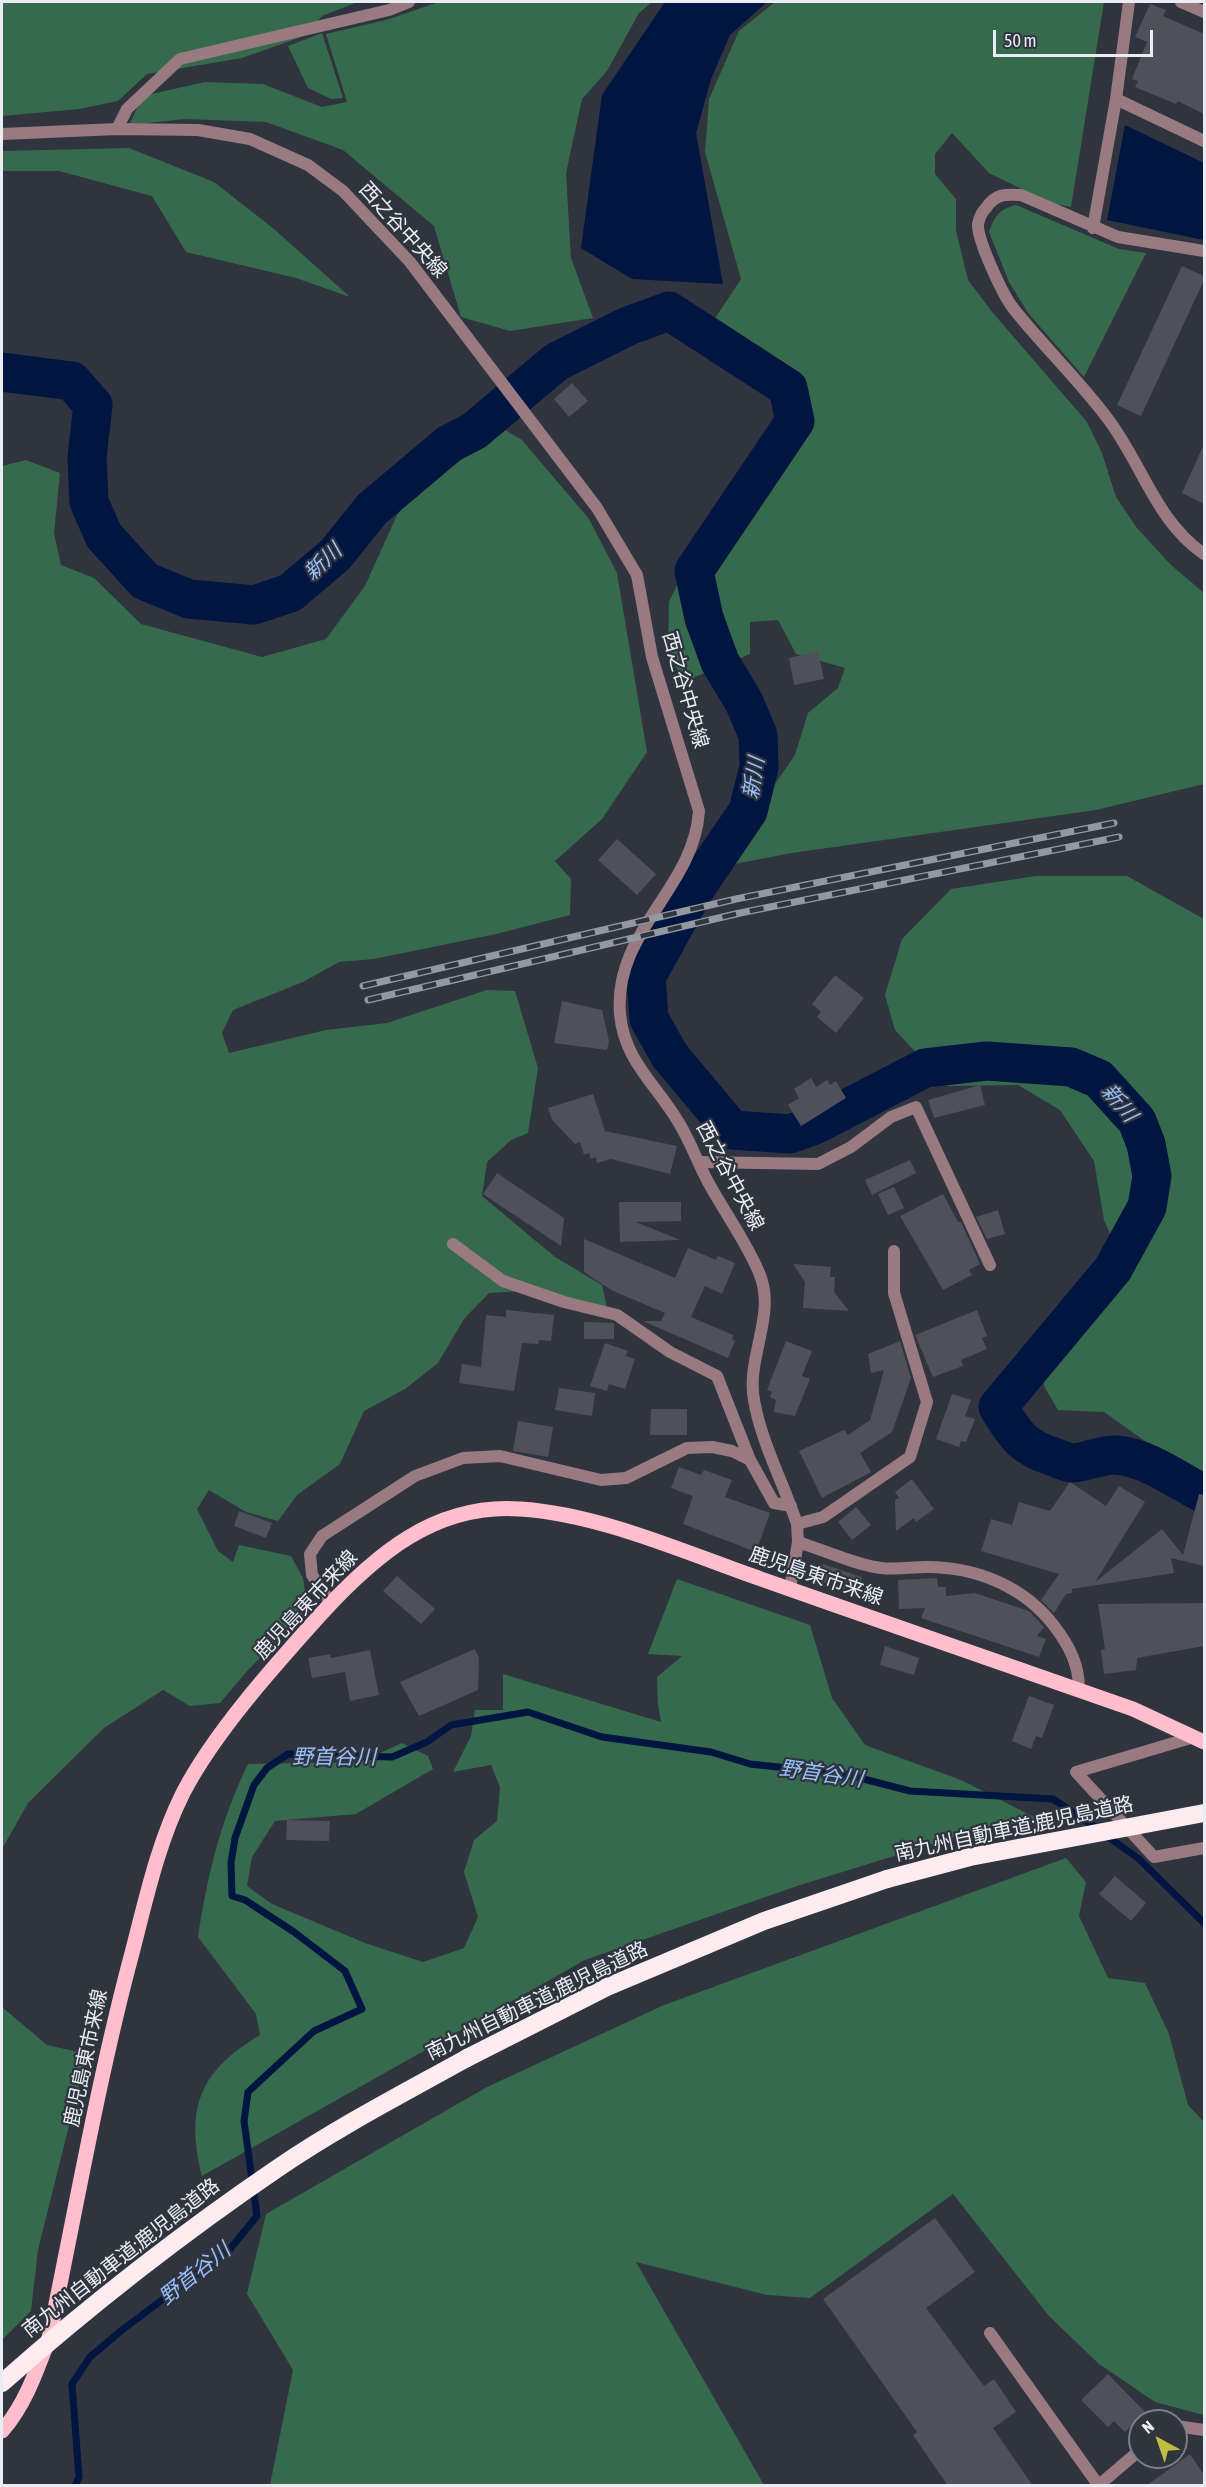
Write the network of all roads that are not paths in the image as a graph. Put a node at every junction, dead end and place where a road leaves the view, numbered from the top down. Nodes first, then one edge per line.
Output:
1 (410, 2) edge
2 (1129, 2) edge
3 (1181, 2) edge
4 (1204, 12) edge
5 (1116, 99) junction
6 (117, 129) junction
7 (2, 134) edge
8 (1204, 141) edge
9 (1093, 228) junction
10 (1204, 251) edge
11 (1204, 554) edge
12 (699, 1162) junction
13 (453, 1244) dead end
14 (894, 1251) dead end
15 (990, 1265) dead end
16 (750, 1460) junction
17 (791, 1506) junction
18 (797, 1524) junction
19 (798, 1542) junction
20 (790, 1589) junction
21 (331, 1603) junction
22 (1079, 1689) junction
23 (1199, 1739) edge
24 (1204, 1813) edge
25 (1204, 1848) edge
26 (990, 2333) dead end
27 (2, 2384) edge
28 (1188, 2428) edge
29 (1204, 2430) edge
30 (2, 2431) edge
31 (1128, 2460) edge
32 (1099, 2485) edge

1 - 6 street
2 - 5 street
3 - 4 street
5 - 8 street
5 - 9 street
6 - 7 street, 西之谷中央線
6 - 12 street, 西之谷中央線
9 - 10 street
9 - 11 street
12 - 15 street
12 - 17 street, 西之谷中央線
13 - 16 street
14 - 18 street
16 - 17 street
16 - 21 street
17 - 18 street, 西之谷中央線
18 - 19 street, 西之谷中央線
19 - 20 street, 西之谷中央線
19 - 22 street
20 - 21 main road, 鹿児島東市来線
20 - 22 main road, 鹿児島東市来線
21 - 30 main road, 鹿児島東市来線
22 - 23 main road, 鹿児島東市来線
23 - 25 street
24 - 27 highway, 南九州自動車道;鹿児島道路, bridge
26 - 32 street
28 - 29 street
31 - 32 street

